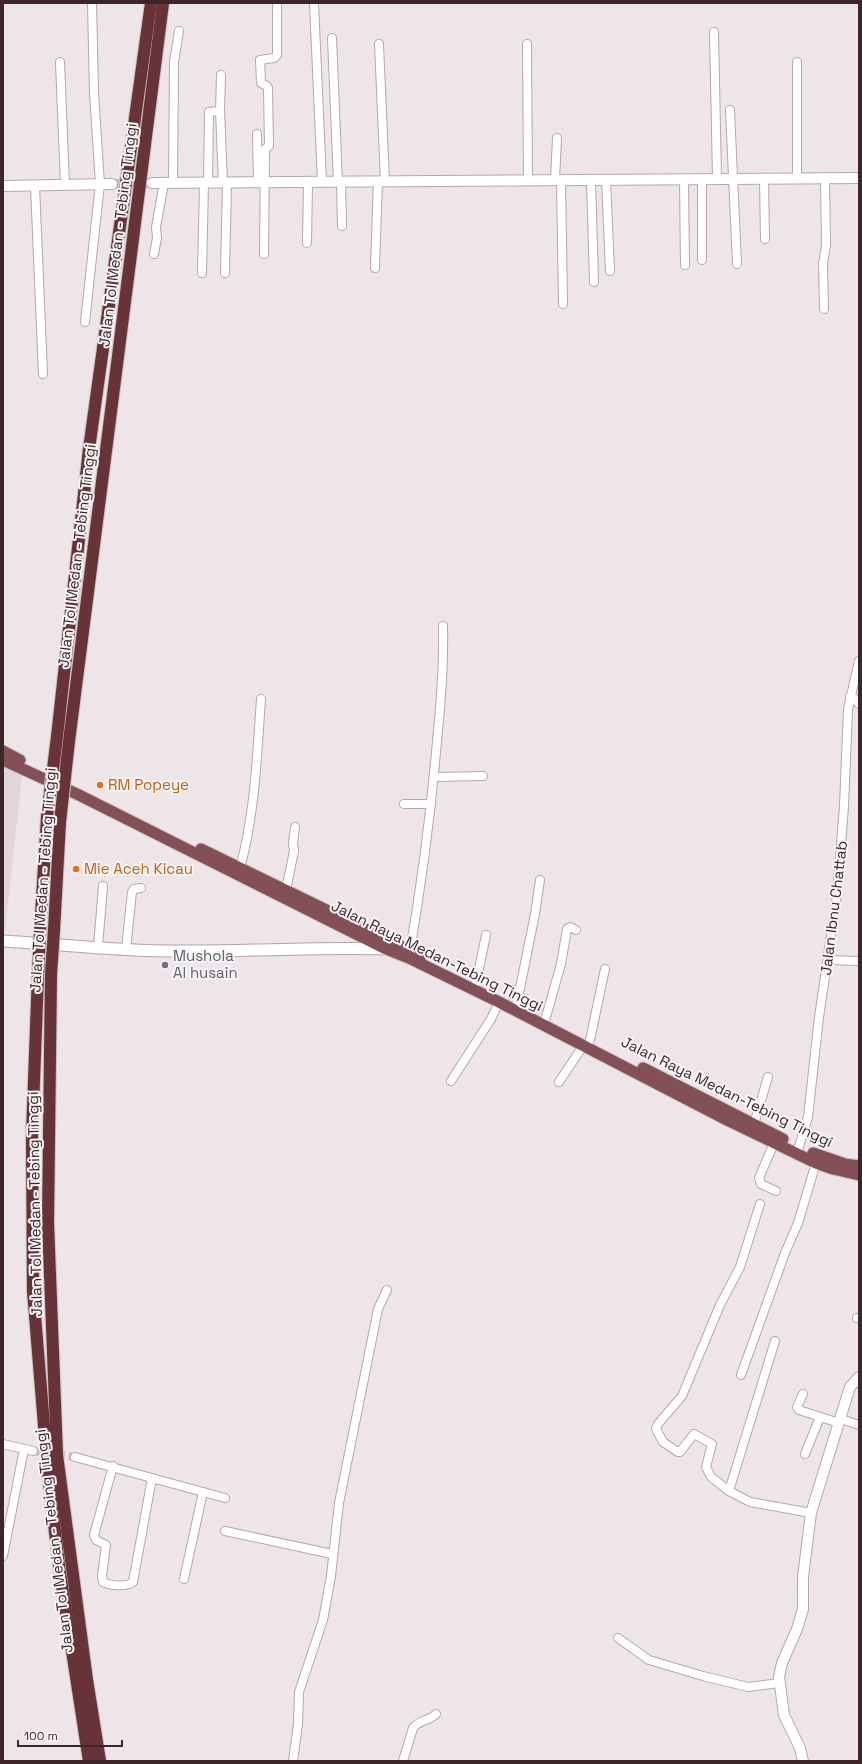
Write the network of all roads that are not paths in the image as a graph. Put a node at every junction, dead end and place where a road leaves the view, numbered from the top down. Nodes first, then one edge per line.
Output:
1 (92, 3) edge
2 (151, 3) edge
3 (163, 3) edge
4 (277, 3) edge
5 (314, 3) edge
6 (179, 31) dead end
7 (714, 32) dead end
8 (332, 38) dead end
9 (379, 44) dead end
10 (527, 44) dead end
11 (60, 62) dead end
12 (797, 62) dead end
13 (221, 74) dead end
14 (730, 110) dead end
15 (220, 111) junction
16 (257, 134) dead end
17 (557, 138) dead end
18 (717, 178) junction
19 (764, 178) junction
20 (797, 178) junction
21 (825, 178) junction
22 (859, 178) edge
23 (684, 179) junction
24 (702, 179) junction
25 (733, 179) junction
26 (528, 180) junction
27 (558, 180) junction
28 (592, 180) junction
29 (606, 180) junction
30 (262, 181) junction
31 (382, 181) junction
32 (308, 182) junction
33 (322, 182) junction
34 (339, 182) junction
35 (152, 183) tunnel mouth
36 (168, 183) junction
37 (206, 183) junction
38 (225, 183) junction
39 (100, 184) junction
40 (112, 184) tunnel mouth
41 (65, 185) junction
42 (3, 186) edge
43 (35, 186) junction
44 (342, 226) dead end
45 (765, 239) dead end
46 (307, 243) dead end
47 (154, 254) dead end
48 (264, 254) dead end
49 (702, 260) dead end
50 (737, 264) dead end
51 (685, 265) dead end
52 (375, 268) dead end
53 (610, 271) dead end
54 (202, 273) dead end
55 (225, 273) dead end
56 (594, 282) dead end
57 (563, 304) dead end
58 (824, 309) dead end
59 (85, 322) dead end
60 (43, 374) dead end
61 (443, 626) dead end
62 (859, 661) edge
63 (850, 696) junction
64 (261, 700) dead end
65 (859, 704) edge
66 (859, 708) edge
67 (848, 709) junction
68 (3, 751) edge
69 (3, 760) edge
70 (483, 776) dead end
71 (434, 778) junction
72 (404, 804) dead end
73 (431, 804) junction
74 (296, 827) dead end
75 (240, 868) junction
76 (540, 880) dead end
77 (103, 886) dead end
78 (141, 888) dead end
79 (286, 890) junction
80 (576, 930) dead end
81 (486, 935) dead end
82 (3, 942) edge
83 (361, 943) junction
84 (388, 945) junction
85 (98, 947) junction
86 (126, 949) junction
87 (410, 951) junction
88 (829, 960) junction
89 (859, 961) edge
90 (605, 969) dead end
91 (476, 983) junction
92 (499, 1002) junction
93 (517, 1003) junction
94 (546, 1018) junction
95 (587, 1043) junction
96 (768, 1077) dead end
97 (451, 1081) dead end
98 (558, 1082) dead end
99 (754, 1124) junction
100 (774, 1143) junction
101 (798, 1150) junction
102 (816, 1163) junction
103 (859, 1166) edge
104 (859, 1175) edge
105 (776, 1191) dead end
106 (760, 1204) dead end
107 (387, 1290) dead end
108 (776, 1341) dead end
109 (741, 1375) dead end
110 (859, 1377) edge
111 (803, 1394) dead end
112 (820, 1417) junction
113 (840, 1421) junction
114 (859, 1425) edge
115 (3, 1444) edge
116 (24, 1449) junction
117 (33, 1450) tunnel mouth
118 (805, 1454) dead end
119 (75, 1457) tunnel mouth
120 (113, 1466) junction
121 (152, 1478) junction
122 (729, 1491) junction
123 (203, 1492) junction
124 (225, 1498) dead end
125 (811, 1513) junction
126 (224, 1531) dead end
127 (332, 1554) junction
128 (3, 1556) edge
129 (184, 1579) dead end
130 (618, 1638) dead end
131 (779, 1683) junction
132 (436, 1714) dead end
133 (89, 1761) edge
134 (100, 1761) edge
135 (293, 1761) edge
136 (403, 1761) edge
137 (803, 1761) edge

1 - 39 street
2 - 133 highway, Jalan Tol Medan - Tebing Tinggi, bridge
3 - 134 highway, Jalan Tol Medan - Tebing Tinggi, bridge
4 - 30 street
5 - 33 street
6 - 36 street
7 - 18 street
8 - 34 street
9 - 31 street
10 - 26 street
11 - 41 street
12 - 20 street
13 - 15 street
14 - 25 street
15 - 37 street
15 - 38 street
16 - 30 street
17 - 27 street
18 - 24 street
18 - 25 street
19 - 20 street
19 - 25 street
19 - 45 street
20 - 21 street
21 - 22 street
21 - 58 street
23 - 24 street
23 - 29 street
23 - 51 street
24 - 49 street
25 - 50 street
26 - 27 street
26 - 31 street
27 - 28 street
27 - 57 street
28 - 29 street
28 - 56 street
29 - 53 street
30 - 32 street
30 - 38 street
30 - 48 street
31 - 34 street
31 - 52 street
32 - 33 street
32 - 46 street
33 - 34 street
34 - 44 street
35 - 36 street
36 - 37 street
36 - 47 street
37 - 38 street
37 - 54 street
38 - 55 street
39 - 40 street
39 - 41 street
39 - 59 street
41 - 43 street
42 - 43 street
43 - 60 street
61 - 71 street
62 - 63 street, Jalan Ibnu Chattab
63 - 65 street
63 - 67 street, Jalan Ibnu Chattab
64 - 75 street
66 - 67 street
67 - 88 street, Jalan Ibnu Chattab
68 - 75 highway, Jalan Raya Medan-Tebing Tinggi
69 - 83 highway, Jalan Raya Medan-Tebing Tinggi
70 - 71 street
71 - 73 street
72 - 73 street
73 - 87 street
74 - 79 street
75 - 79 highway, Jalan Raya Medan-Tebing Tinggi
76 - 93 street
77 - 85 street
78 - 86 street
79 - 84 highway, Jalan Raya Medan-Tebing Tinggi
80 - 94 street
81 - 91 street
82 - 85 main road
83 - 84 highway, Jalan Raya Medan-Tebing Tinggi
83 - 86 main road
84 - 87 highway, Jalan Raya Medan-Tebing Tinggi
84 - 92 highway, Jalan Raya Medan-Tebing Tinggi
85 - 86 main road
87 - 91 highway, Jalan Raya Medan-Tebing Tinggi
88 - 89 street
88 - 101 street, Jalan Ibnu Chattab
90 - 95 street
91 - 93 highway, Jalan Raya Medan-Tebing Tinggi
92 - 95 highway, Jalan Raya Medan-Tebing Tinggi
92 - 97 street
93 - 94 highway, Jalan Raya Medan-Tebing Tinggi
94 - 95 highway, Jalan Raya Medan-Tebing Tinggi
95 - 98 street
95 - 99 highway, Jalan Raya Medan-Tebing Tinggi
95 - 100 highway, Jalan Raya Medan-Tebing Tinggi
96 - 99 street
99 - 101 highway, Jalan Raya Medan-Tebing Tinggi
100 - 101 highway, Jalan Raya Medan-Tebing Tinggi
100 - 105 street
101 - 102 highway, Jalan Raya Medan-Tebing Tinggi
101 - 103 highway, Jalan Raya Medan-Tebing Tinggi
102 - 104 highway, Jalan Raya Medan-Tebing Tinggi
102 - 109 street
106 - 122 street
107 - 127 street
108 - 122 street
110 - 113 street
111 - 112 street
112 - 113 street
112 - 118 street
113 - 114 street
113 - 125 street
115 - 116 street
116 - 117 street
116 - 128 street
119 - 120 street
120 - 121 street
120 - 121 street
121 - 123 street
122 - 125 street
123 - 124 street
123 - 129 street
125 - 131 street
126 - 127 street
127 - 135 street
130 - 131 street
131 - 137 street
132 - 136 street

